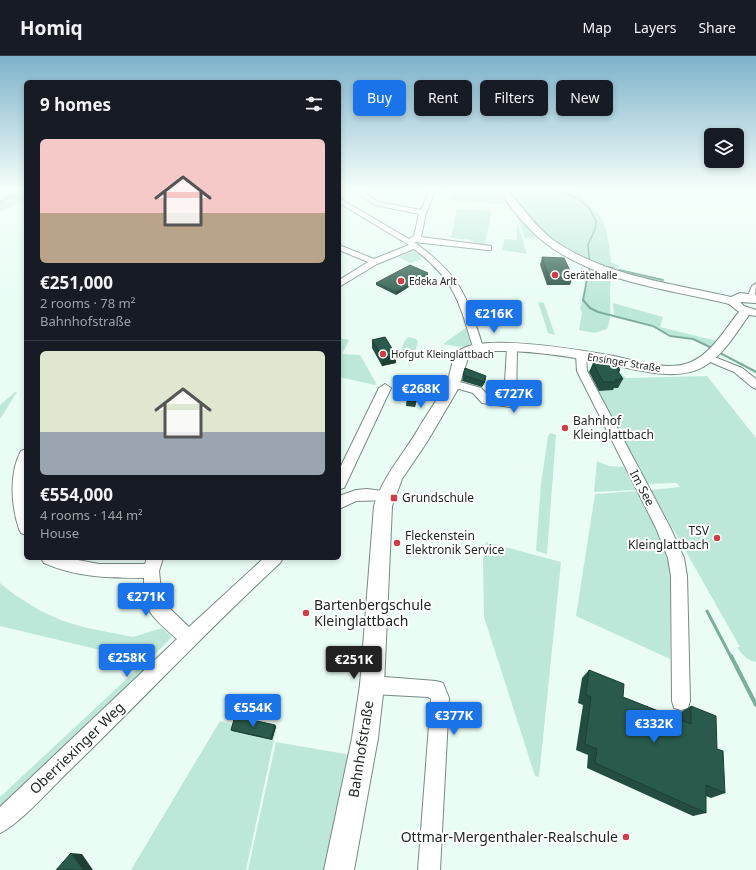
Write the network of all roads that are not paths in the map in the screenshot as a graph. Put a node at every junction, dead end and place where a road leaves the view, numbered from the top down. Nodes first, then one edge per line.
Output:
1 (387, 227) edge
2 (418, 227) edge
3 (534, 227) edge
4 (413, 242) junction
5 (341, 248) edge
6 (488, 248) dead end
7 (374, 262) junction
8 (341, 281) edge
9 (756, 286) edge
10 (754, 298) edge
11 (733, 301) junction
12 (751, 312) edge
13 (478, 347) junction
14 (512, 348) junction
15 (712, 352) junction
16 (581, 355) junction
17 (453, 384) junction
18 (756, 385) edge
19 (385, 388) dead end
20 (24, 462) edge
21 (341, 480) edge
22 (342, 496) edge
23 (385, 496) junction
24 (22, 499) edge
25 (24, 525) edge
26 (52, 560) edge
27 (273, 560) edge
28 (153, 564) edge
29 (189, 638) junction
30 (372, 686) junction
31 (681, 700) dead end
32 (0, 822) edge
33 (339, 870) edge
34 (429, 870) edge

1 - 4 street
2 - 4 street
3 - 11 main road
4 - 6 street
4 - 7 street
4 - 13 street
5 - 7 street
7 - 8 street
9 - 10 street
10 - 11 main road
11 - 12 main road
12 - 15 main road, Ensinger Straße
13 - 14 main road, Ensinger Straße
13 - 17 main road, Bahnhofstraße
14 - 16 main road, Ensinger Straße
14 - 17 street
15 - 16 main road, Ensinger Straße
15 - 18 street
16 - 31 street, Im See
17 - 23 main road, Bahnhofstraße
19 - 21 street
20 - 24 street
22 - 23 street
23 - 30 main road, Bahnhofstraße
24 - 25 street
26 - 28 street
27 - 29 street, Oberriexinger Weg
28 - 29 street
29 - 32 street, Oberriexinger Weg
30 - 33 main road, Bahnhofstraße
30 - 34 street

